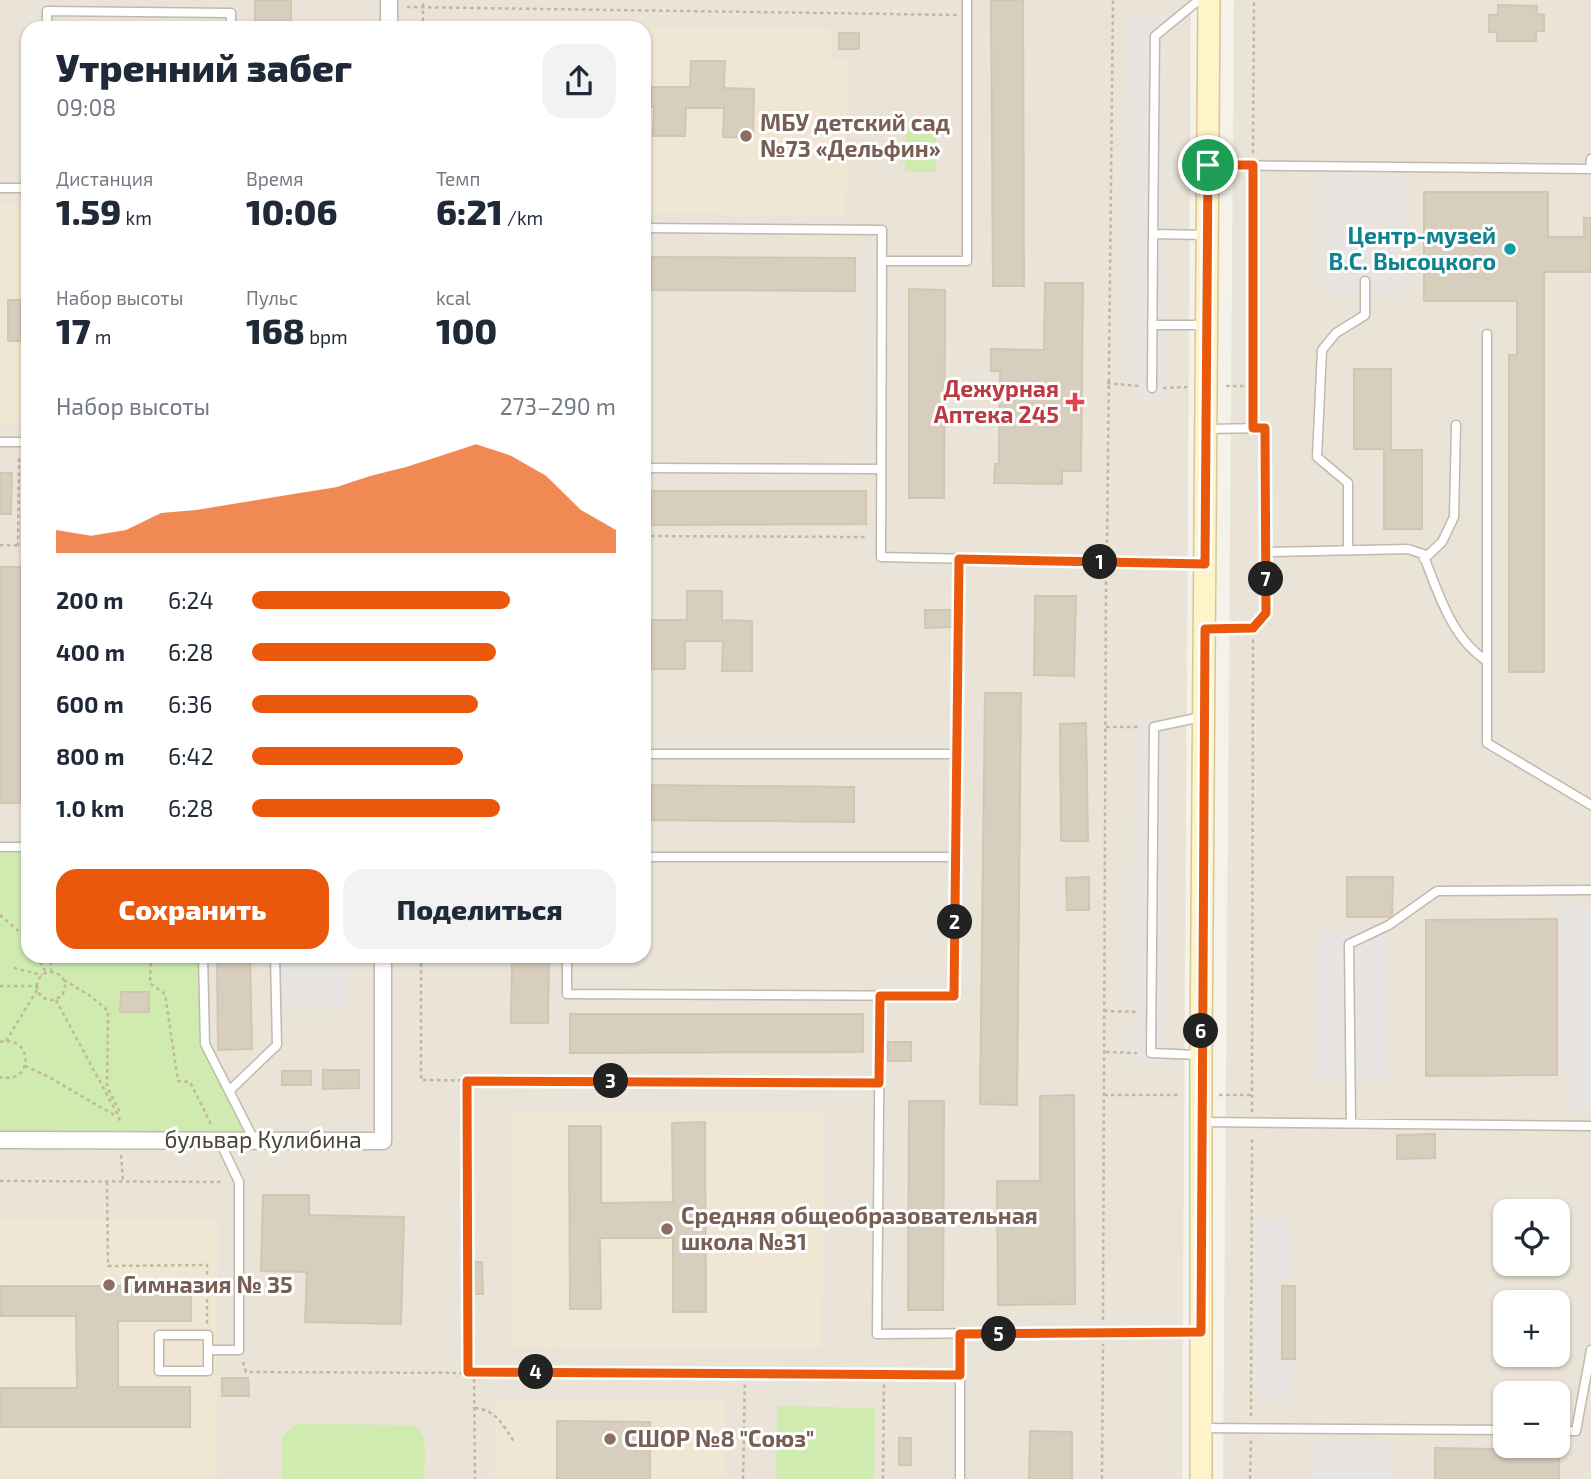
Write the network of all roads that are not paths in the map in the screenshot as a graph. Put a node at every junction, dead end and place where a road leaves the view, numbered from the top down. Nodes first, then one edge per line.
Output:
1 (967, 0) edge
2 (1199, 0) edge
3 (1209, 0) edge
4 (47, 21) edge
5 (231, 21) edge
6 (1591, 159) edge
7 (1208, 165) junction
8 (0, 188) edge
9 (21, 188) edge
10 (651, 228) edge
11 (1153, 234) junction
12 (1208, 235) junction
13 (882, 261) junction
14 (1366, 281) dead end
15 (1152, 325) junction
16 (1207, 325) junction
17 (1487, 334) dead end
18 (1152, 388) road end
19 (1456, 425) dead end
20 (1206, 429) junction
21 (0, 442) edge
22 (21, 442) edge
23 (651, 468) edge
24 (881, 469) junction
25 (1348, 550) junction
26 (1266, 552) junction
27 (1424, 558) junction
28 (959, 559) junction
29 (1205, 564) junction
30 (1205, 629) junction
31 (1487, 661) junction
32 (1204, 716) junction
33 (651, 754) edge
34 (957, 754) junction
35 (1591, 806) edge
36 (0, 847) edge
37 (21, 847) edge
38 (651, 857) edge
39 (955, 857) junction
40 (1591, 890) edge
41 (203, 963) edge
42 (275, 963) edge
43 (383, 963) edge
44 (567, 963) edge
45 (880, 996) junction
46 (1201, 1055) junction
47 (229, 1091) junction
48 (1201, 1122) junction
49 (1351, 1122) junction
50 (1591, 1126) edge
51 (0, 1140) edge
52 (219, 1140) junction
53 (254, 1140) junction
54 (1201, 1332) junction
55 (960, 1334) junction
56 (208, 1350) junction
57 (1591, 1350) edge
58 (1201, 1428) junction
59 (1493, 1430) edge
60 (1570, 1431) edge
61 (960, 1479) edge
62 (1201, 1479) edge

1 - 13 lane
2 - 11 lane
3 - 7 main road
4 - 5 lane
6 - 7 lane
7 - 12 main road
8 - 9 lane
10 - 13 lane
11 - 12 lane
11 - 15 lane
12 - 16 main road
13 - 24 lane
14 - 25 lane
15 - 16 lane
15 - 18 lane
16 - 20 main road
17 - 31 lane
19 - 27 lane
20 - 26 lane
20 - 29 main road
21 - 22 lane
23 - 24 lane
24 - 28 lane
25 - 26 lane
25 - 27 lane
26 - 30 lane
27 - 31 lane
28 - 29 lane
28 - 34 lane
29 - 30 main road
30 - 32 main road
31 - 35 lane
32 - 46 main road
32 - 46 lane
33 - 34 lane
34 - 39 lane
36 - 37 lane
38 - 39 lane
39 - 45 lane
40 - 49 lane
41 - 47 lane
42 - 47 lane
43 - 53 street, бульвар Кулибина
44 - 45 lane
45 - 55 lane
46 - 48 main road
47 - 53 lane
48 - 49 lane
48 - 54 main road
49 - 50 lane
51 - 52 street, бульвар Кулибина
52 - 53 street, бульвар Кулибина
52 - 56 lane
54 - 55 lane
54 - 58 main road
55 - 61 lane
56 - 56 lane
57 - 60 lane
58 - 59 lane
58 - 62 main road

